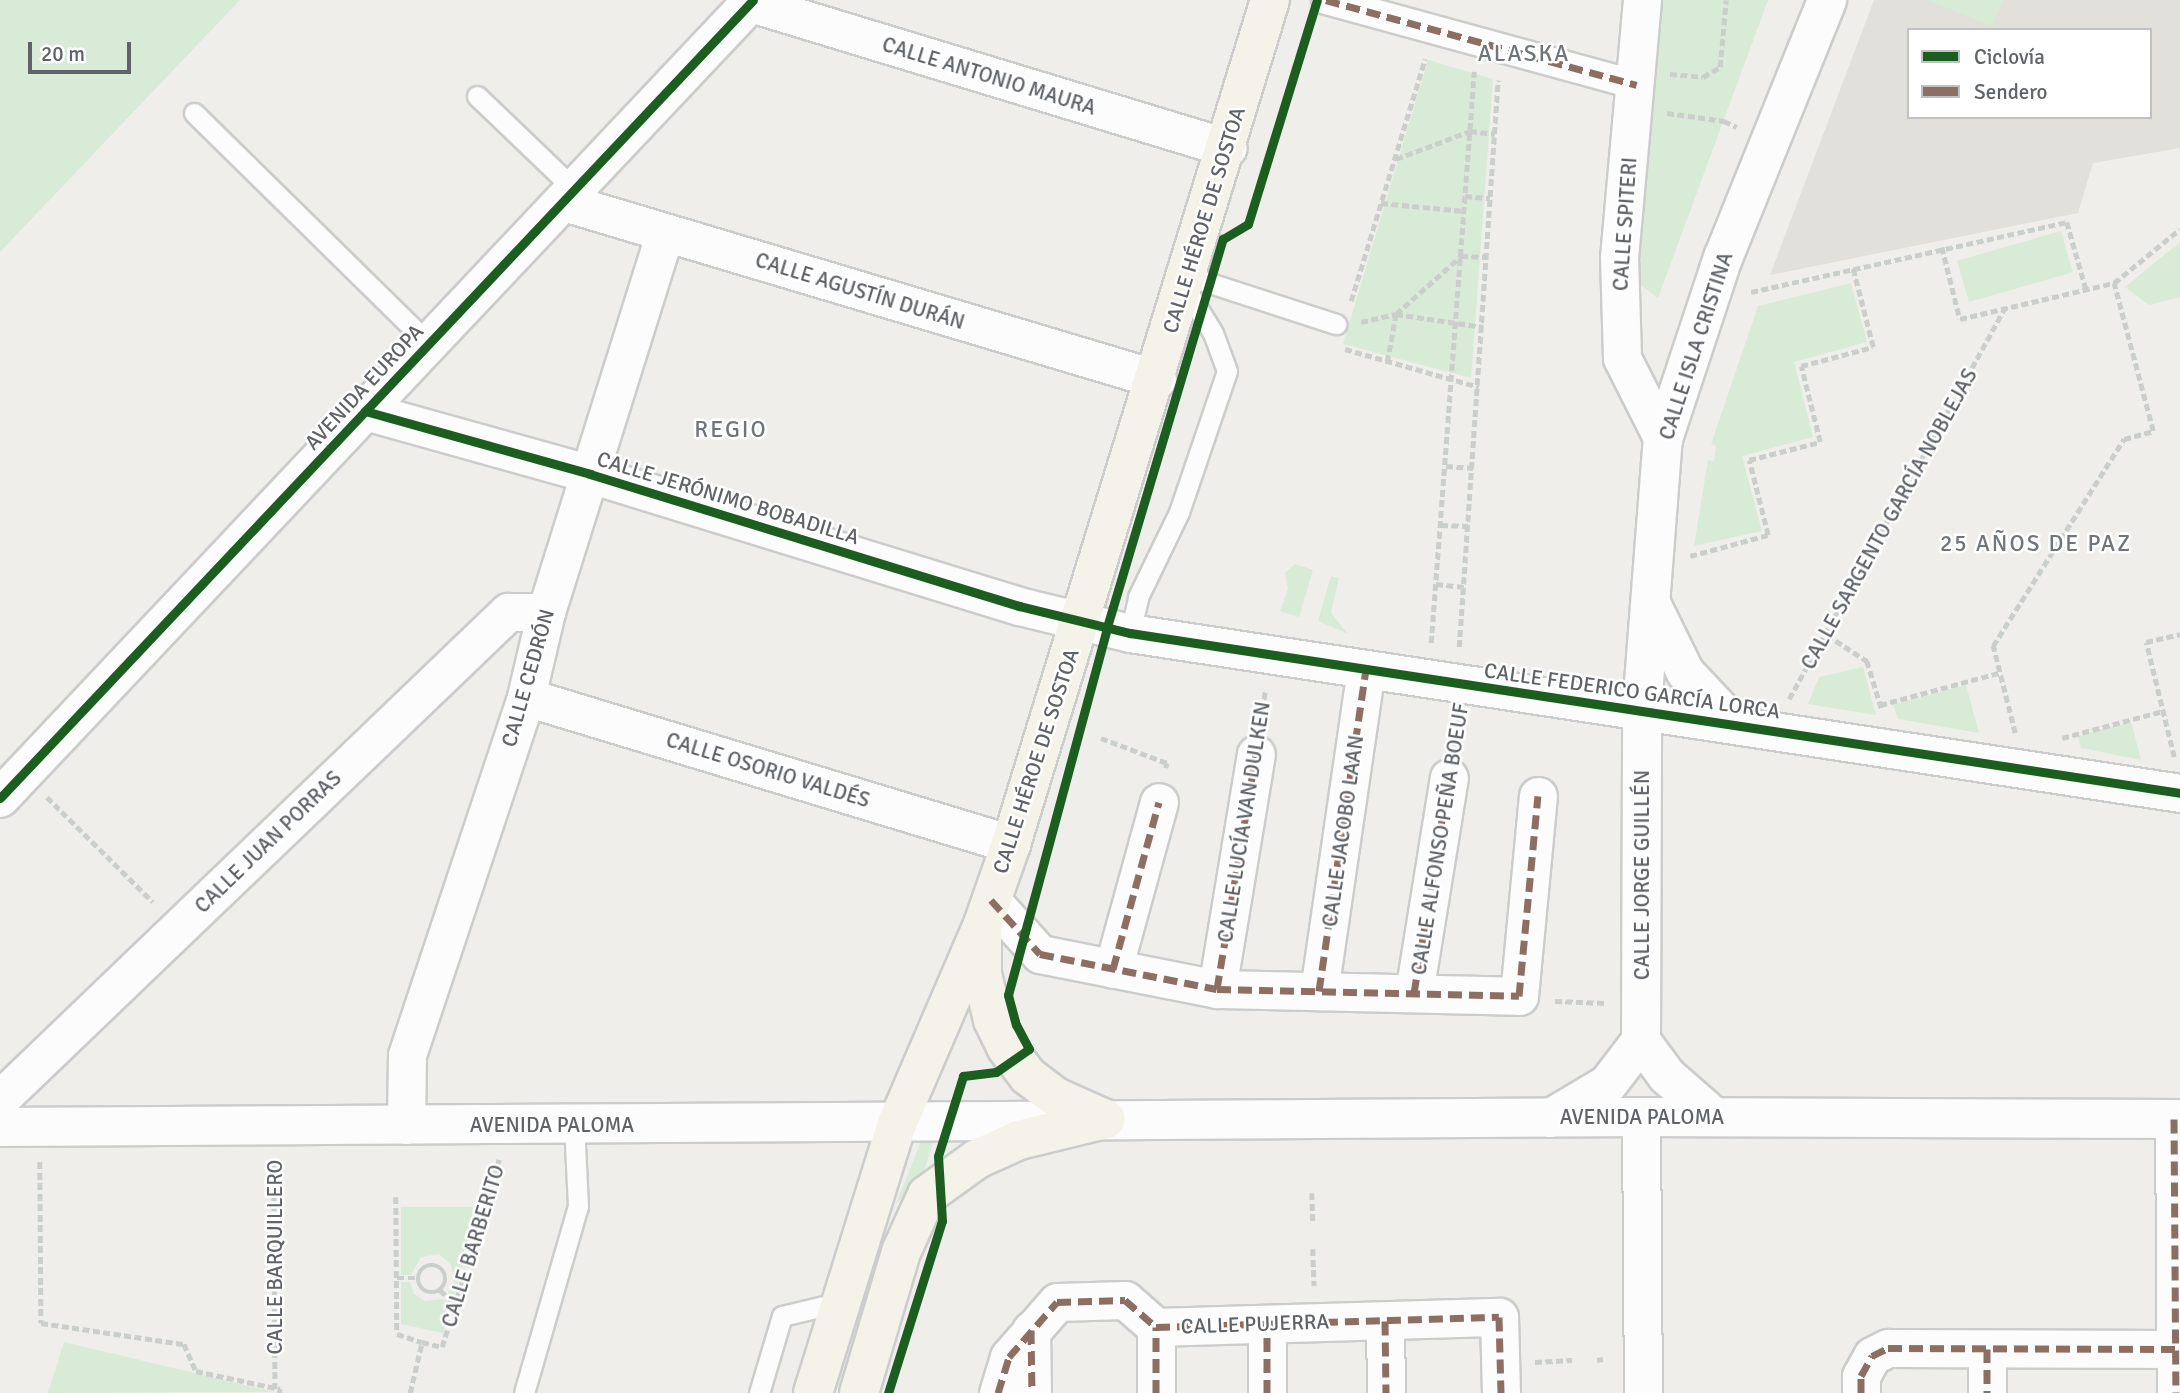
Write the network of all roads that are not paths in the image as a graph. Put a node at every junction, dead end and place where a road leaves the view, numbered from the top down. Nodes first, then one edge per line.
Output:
1 (1270, 0) edge
2 (1326, 0) edge
3 (1642, 0) edge
4 (1827, 0) edge
5 (752, 1) edge
6 (477, 96) dead end
7 (1655, 98) junction
8 (194, 113) dead end
9 (1227, 148) junction
10 (570, 196) junction
11 (665, 233) junction
12 (1186, 281) junction
13 (1340, 325) road end
14 (429, 344) junction
15 (1157, 379) junction
16 (365, 411) junction
17 (1663, 439) junction
18 (590, 474) junction
19 (1651, 603) junction
20 (546, 612) junction
21 (1080, 620) junction
22 (1130, 632) junction
23 (1366, 670) junction
24 (526, 697) junction
25 (1642, 709) junction
26 (1733, 723) junction
27 (1255, 754) road end
28 (1448, 778) road end
29 (2178, 782) edge
30 (1538, 796) dead end
31 (0, 798) edge
32 (1159, 802) road end
33 (1011, 844) junction
34 (987, 914) junction
35 (1112, 969) junction
36 (1217, 989) junction
37 (1319, 991) junction
38 (1414, 993) junction
39 (1641, 1023) junction
40 (0, 1099) edge
41 (1641, 1117) junction
42 (1714, 1117) junction
43 (1551, 1118) junction
44 (1105, 1119) junction
45 (2177, 1119) edge
46 (897, 1124) junction
47 (406, 1125) junction
48 (574, 1125) junction
49 (0, 1127) edge
50 (840, 1302) junction
51 (1385, 1321) junction
52 (1267, 1324) junction
53 (1156, 1327) junction
54 (1031, 1330) junction
55 (1987, 1349) junction
56 (2175, 1349) junction
57 (524, 1393) edge
58 (759, 1393) edge
59 (813, 1393) edge
60 (859, 1393) edge
61 (999, 1393) edge
62 (1031, 1393) edge
63 (1156, 1393) edge
64 (1267, 1393) edge
65 (1386, 1393) edge
66 (1501, 1393) edge
67 (1643, 1393) edge
68 (1861, 1393) edge
69 (1987, 1393) edge
70 (2176, 1393) edge

1 - 9 main road, CALLE HÉROE DE SOSTOA
2 - 7 street
3 - 7 street, CALLE SPITERI
4 - 17 main road, CALLE ISLA CRISTINA
5 - 9 street, CALLE ANTONIO MAURA
5 - 10 main road, AVENIDA EUROPA
6 - 10 lane
7 - 17 street, CALLE SPITERI
8 - 14 lane
9 - 12 main road, CALLE HÉROE DE SOSTOA
10 - 11 street, CALLE AGUSTÍN DURÁN
10 - 14 main road, AVENIDA EUROPA
11 - 15 street, CALLE AGUSTÍN DURÁN
11 - 18 street, CALLE CEDRÓN
12 - 13 lane
12 - 15 main road, CALLE HÉROE DE SOSTOA
12 - 22 lane
14 - 16 main road, AVENIDA EUROPA
15 - 21 main road, CALLE HÉROE DE SOSTOA
16 - 18 street, CALLE JERÓNIMO BOBADILLA
16 - 31 main road, AVENIDA EUROPA
17 - 19 main road, CALLE ISLA CRISTINA
18 - 20 street, CALLE CEDRÓN
18 - 21 street, CALLE JERÓNIMO BOBADILLA
19 - 25 main road, CALLE ISLA CRISTINA
19 - 26 street, CALLE FEDERICO GARCÍA LORCA
20 - 24 street, CALLE CEDRÓN
20 - 40 street, CALLE JUAN PORRAS
21 - 22 street, CALLE FEDERICO GARCÍA LORCA
21 - 33 main road, CALLE HÉROE DE SOSTOA
22 - 23 street, CALLE FEDERICO GARCÍA LORCA
23 - 25 street, CALLE FEDERICO GARCÍA LORCA
23 - 37 street, CALLE JACOBO LAAN
24 - 33 street, CALLE OSORIO VALDÉS
24 - 47 street, CALLE CEDRÓN
25 - 26 street, CALLE FEDERICO GARCÍA LORCA
25 - 39 main road, CALLE JORGE GUILLÉN
26 - 29 street, CALLE FEDERICO GARCÍA LORCA
27 - 36 street, CALLE LUCÍA VAN DULKEN
28 - 38 street, CALLE ALFONSO PEÑA BOEUF
30 - 38 street
32 - 35 street
33 - 34 main road, CALLE HÉROE DE SOSTOA
34 - 35 street
34 - 44 main road, AVENIDA PALOMA
34 - 46 main road, CALLE HÉROE DE SOSTOA
35 - 36 street
36 - 37 street
37 - 38 street
39 - 42 main road
39 - 43 main road
41 - 42 main road, AVENIDA PALOMA
41 - 43 main road, AVENIDA PALOMA
41 - 67 street
42 - 45 main road, AVENIDA PALOMA
43 - 44 main road, AVENIDA PALOMA
44 - 46 main road, AVENIDA PALOMA
44 - 60 main road, AVENIDA PALOMA
45 - 56 street
46 - 48 main road, AVENIDA PALOMA
46 - 50 main road, CALLE HÉROE DE SOSTOA
47 - 48 main road, AVENIDA PALOMA
47 - 49 main road, AVENIDA PALOMA
48 - 57 lane
50 - 58 lane
50 - 59 main road, CALLE HÉROE DE SOSTOA
51 - 52 street, CALLE PUJERRA
51 - 65 street
51 - 66 street, CALLE PUJERRA
52 - 53 street, CALLE PUJERRA
52 - 64 street
53 - 54 street, CALLE PUJERRA
53 - 63 street
54 - 61 street, CALLE PUJERRA
54 - 62 street
55 - 56 street
55 - 68 street
55 - 69 street
56 - 70 street

